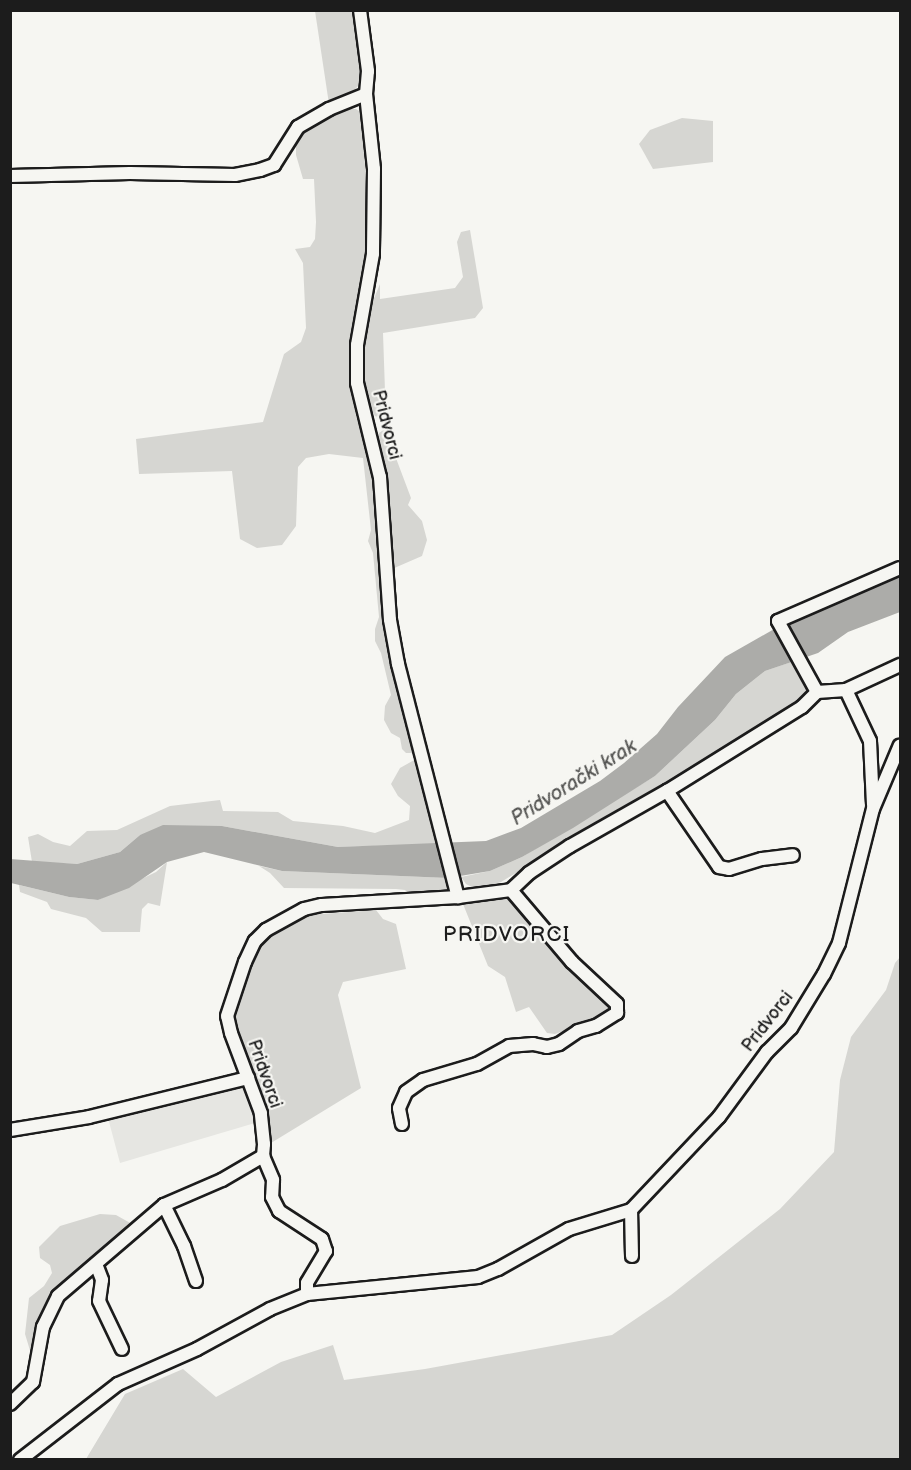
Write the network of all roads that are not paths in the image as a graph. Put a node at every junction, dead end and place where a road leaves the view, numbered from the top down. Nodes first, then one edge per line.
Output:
1 (360, 10) edge
2 (366, 94) junction
3 (10, 176) edge
4 (900, 568) edge
5 (900, 665) edge
6 (846, 690) junction
7 (817, 692) junction
8 (900, 745) edge
9 (668, 791) junction
10 (873, 809) junction
11 (793, 855) dead end
12 (511, 890) junction
13 (458, 897) junction
14 (248, 1078) junction
15 (402, 1124) dead end
16 (10, 1130) edge
17 (262, 1156) junction
18 (164, 1205) junction
19 (631, 1210) junction
20 (632, 1256) dead end
21 (96, 1264) junction
22 (196, 1281) dead end
23 (307, 1294) junction
24 (122, 1349) dead end
25 (10, 1404) edge
26 (20, 1460) edge

1 - 2 street, Pridvorci
2 - 3 street
2 - 13 street, Pridvorci
4 - 7 street
5 - 6 street
6 - 7 street
6 - 10 street
7 - 9 street
8 - 10 street, Pridvorci
9 - 11 street
9 - 12 street
10 - 19 street, Pridvorci
12 - 13 street, Pridvorci
12 - 15 street
13 - 14 street, Pridvorci
14 - 16 street
14 - 17 street, Pridvorci
17 - 18 street
17 - 23 street
18 - 21 street
18 - 22 street
19 - 20 street
19 - 23 street
21 - 24 street
21 - 25 street
23 - 26 street

